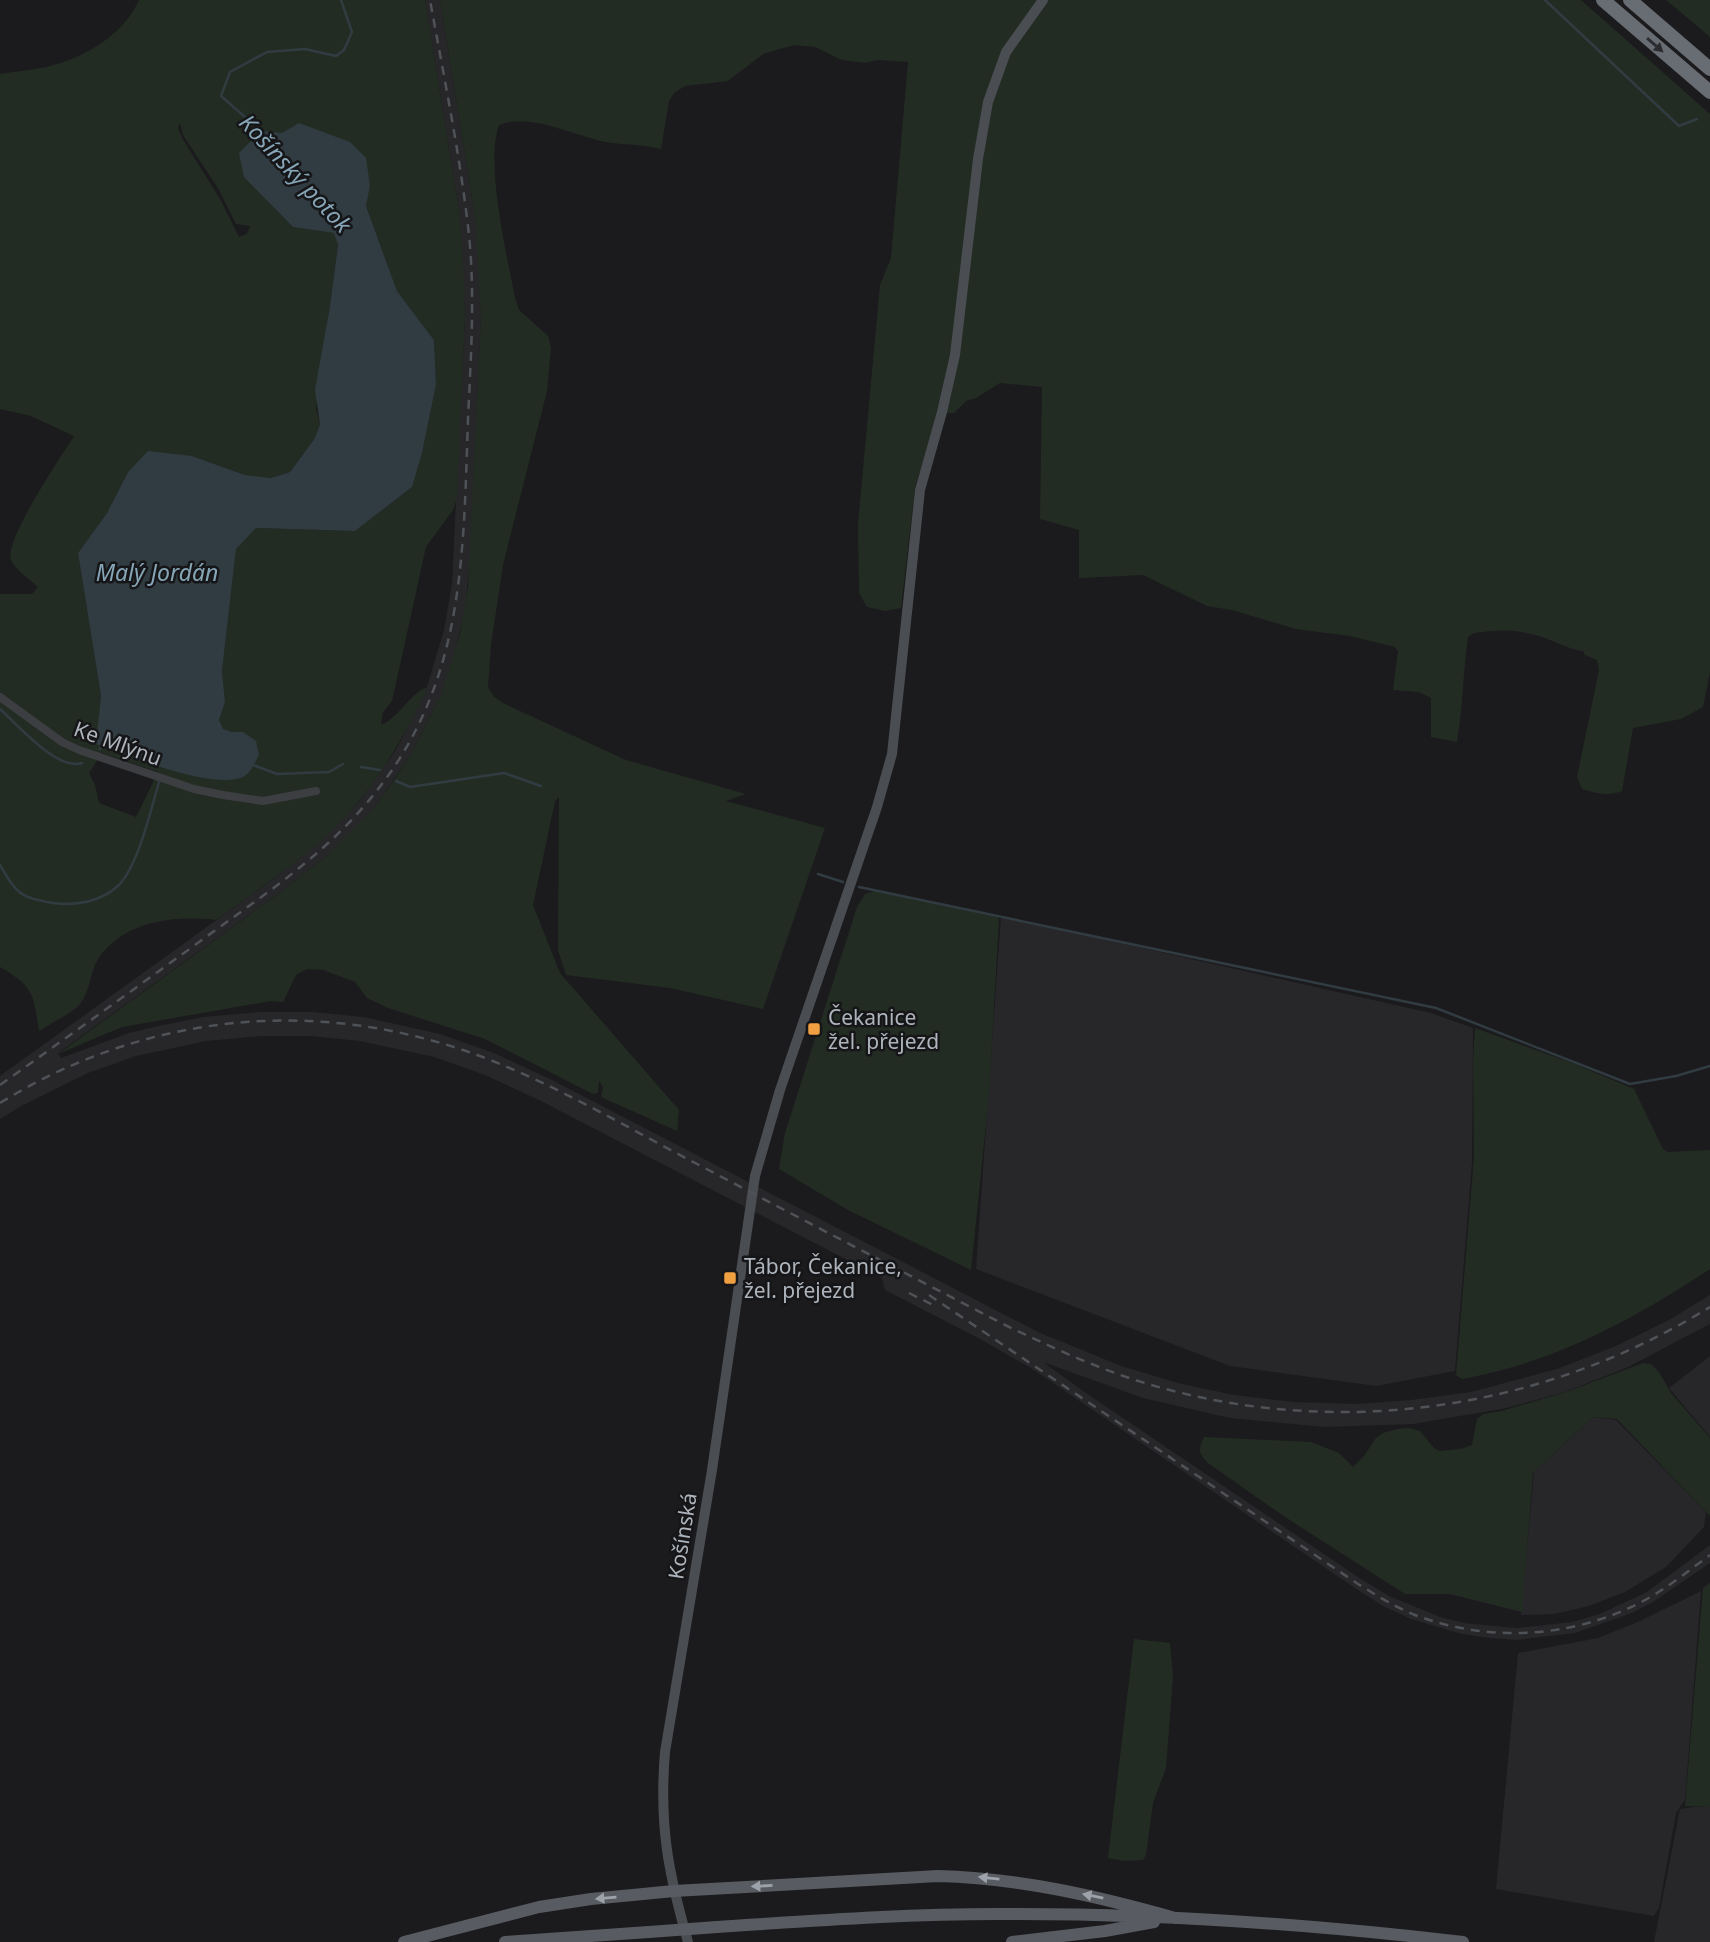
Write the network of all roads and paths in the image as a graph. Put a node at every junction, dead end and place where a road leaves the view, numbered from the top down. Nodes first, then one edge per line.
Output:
1 (1043, 0) edge
2 (1603, 0) edge
3 (1630, 0) edge
4 (1710, 69) edge
5 (1710, 92) edge
6 (0, 697) edge
7 (316, 791) dead end
8 (674, 1891) junction
9 (1175, 1918) junction
10 (404, 1942) edge
11 (505, 1942) edge
12 (688, 1942) edge
13 (1012, 1942) edge
14 (1463, 1942) edge

1 - 8 street, Košínská
2 -> 5 highway
3 - 4 highway
6 - 7 street, Ke Mlýnu
9 -> 8 main road
8 -> 10 main road
8 - 12 street, Košínská
9 - 11 main road, bridge
9 - 13 main road
9 - 14 main road

